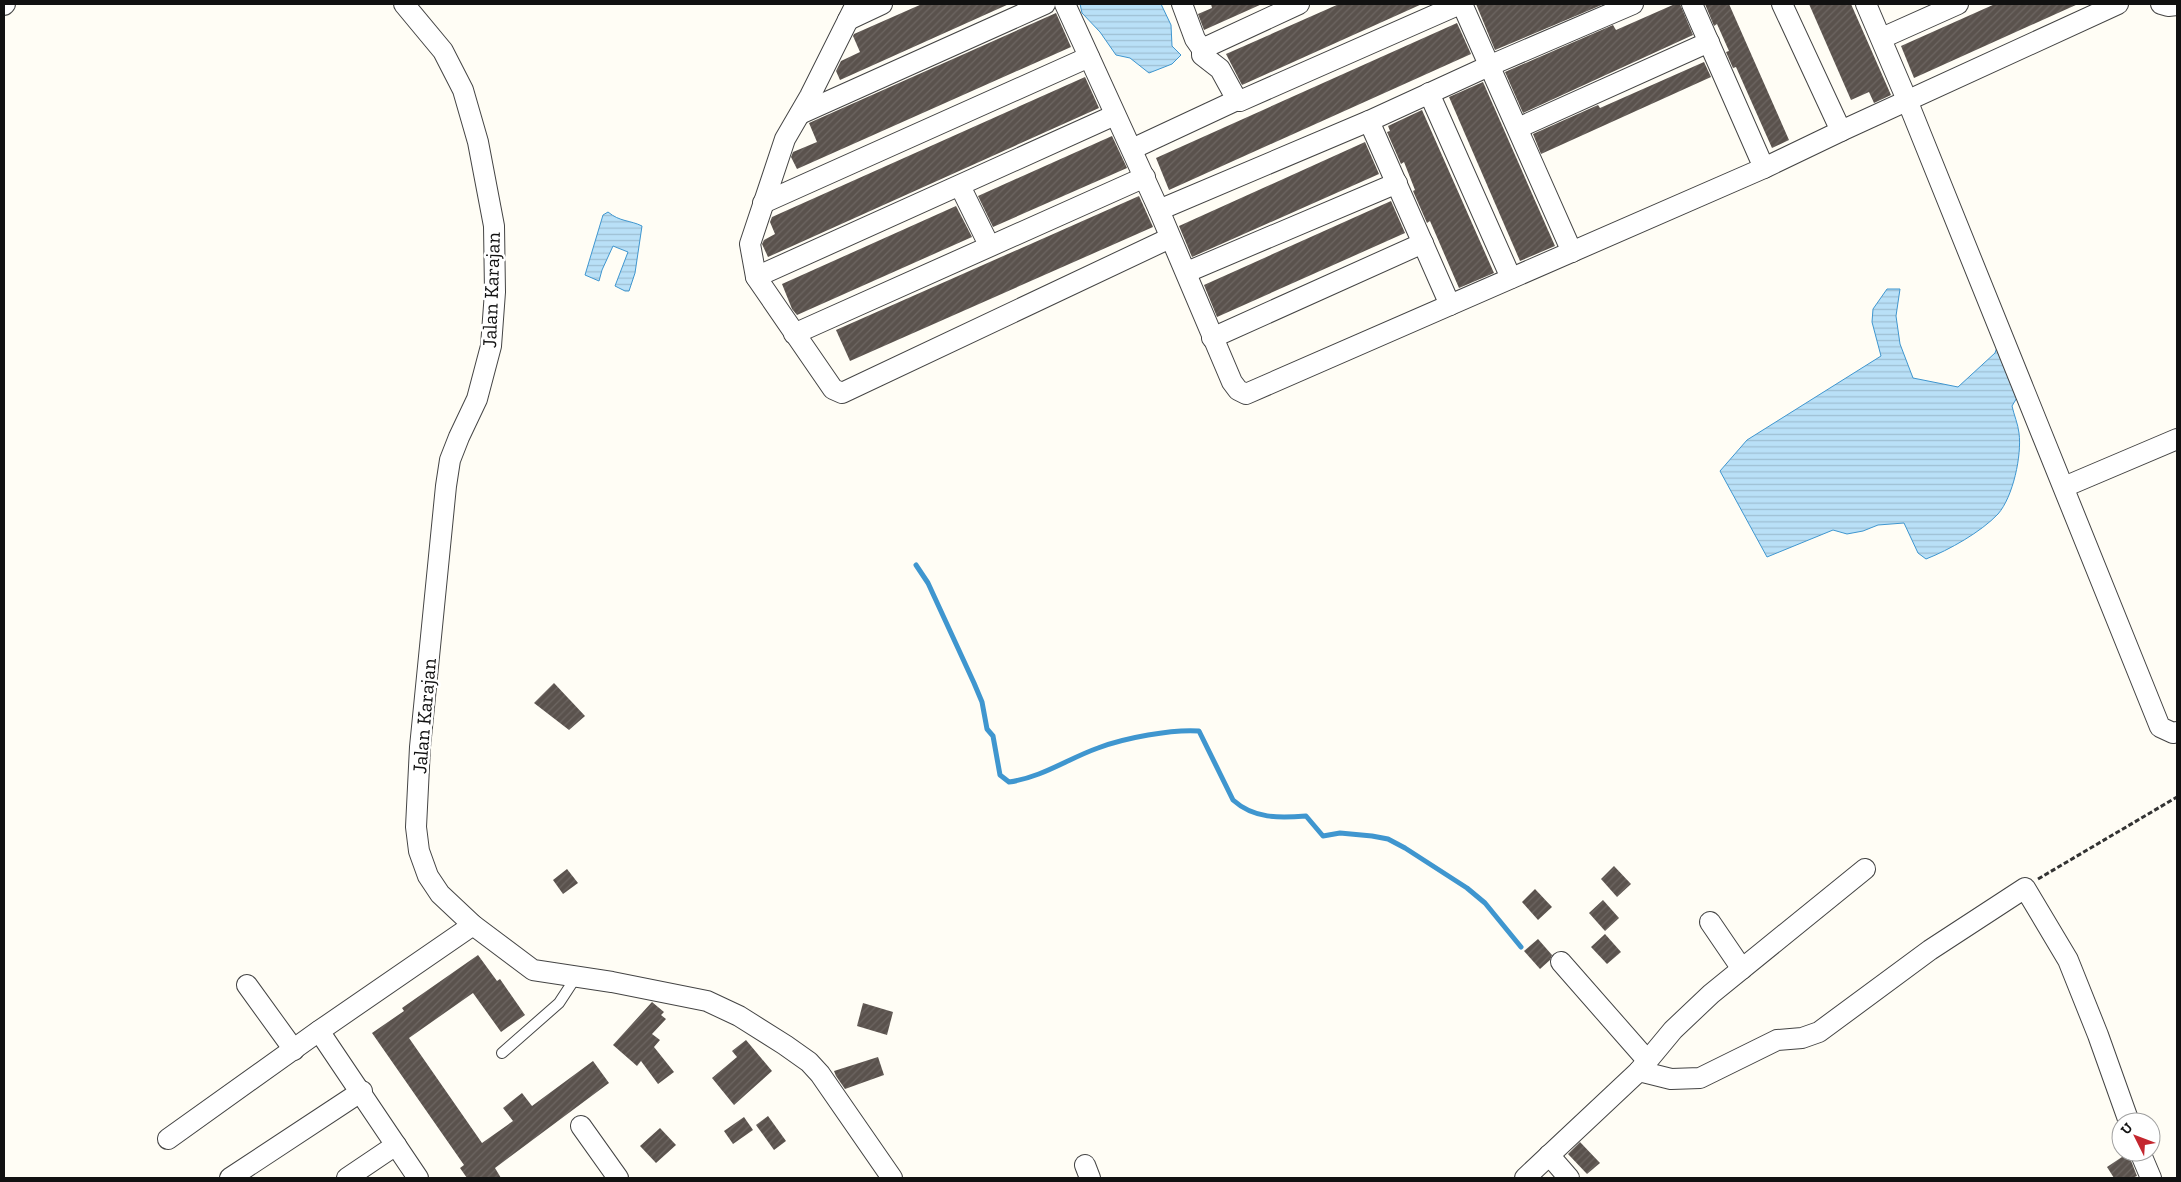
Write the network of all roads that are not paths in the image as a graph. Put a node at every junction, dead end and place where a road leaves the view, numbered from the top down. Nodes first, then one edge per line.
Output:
1 (404, 4) edge
2 (882, 4) edge
3 (1046, 4) edge
4 (1065, 4) edge
5 (1182, 4) edge
6 (1299, 4) edge
7 (1461, 4) edge
8 (1633, 4) edge
9 (1692, 4) edge
10 (1782, 4) edge
11 (1866, 4) edge
12 (1958, 4) edge
13 (2118, 4) edge
14 (2161, 4) edge
15 (2177, 5) edge
16 (852, 12) edge
17 (1882, 38) junction
18 (1709, 42) junction
19 (1202, 49) junction
20 (1089, 57) junction
21 (1491, 66) junction
22 (1429, 94) junction
23 (1237, 100) junction
24 (1908, 100) junction
25 (800, 114) junction
26 (1115, 115) junction
27 (1370, 121) junction
28 (1518, 128) junction
29 (1841, 131) junction
30 (1132, 149) junction
31 (1764, 168) junction
32 (1145, 177) junction
33 (1397, 183) junction
34 (960, 186) junction
35 (763, 203) junction
36 (1159, 210) junction
37 (1170, 238) junction
38 (1423, 243) junction
39 (989, 245) junction
40 (1572, 252) junction
41 (1187, 272) junction
42 (756, 277) junction
43 (1511, 278) junction
44 (1450, 305) junction
45 (794, 334) junction
46 (1212, 338) junction
47 (2177, 439) edge
48 (2064, 487) junction
49 (2177, 732) edge
50 (1865, 869) dead end
51 (1710, 922) dead end
52 (472, 925) junction
53 (1560, 962) dead end
54 (1742, 969) junction
55 (576, 977) junction
56 (246, 985) dead end
57 (320, 1031) junction
58 (294, 1050) junction
59 (502, 1053) dead end
60 (1643, 1066) junction
61 (362, 1091) junction
62 (2125, 1112) edge
63 (581, 1126) dead end
64 (168, 1139) dead end
65 (396, 1145) junction
66 (1549, 1155) junction
67 (2144, 1162) edge
68 (230, 1178) edge
69 (347, 1178) edge
70 (418, 1178) edge
71 (618, 1178) edge
72 (892, 1178) edge
73 (1525, 1178) edge
74 (1568, 1178) edge
75 (2151, 1178) edge

1 - 52 street, Jalan Karajan
2 - 16 street
3 - 25 street
4 - 20 street
5 - 19 street
6 - 19 street
7 - 21 street
7 - 23 street
8 - 21 street
9 - 18 street
10 - 29 street
11 - 17 street
12 - 17 street
13 - 24 street
14 - 15 street
16 - 25 street
17 - 24 street
18 - 28 street
18 - 31 street
19 - 23 street
20 - 26 street
20 - 35 street
21 - 22 street
21 - 28 street
22 - 27 street
22 - 43 street
23 - 30 street
24 - 29 street
24 - 48 street
25 - 35 street
26 - 30 street
26 - 34 street
27 - 33 street
27 - 36 street
28 - 40 street
29 - 31 street
30 - 32 street
31 - 40 street
32 - 36 street
32 - 39 street
33 - 38 street
33 - 41 street
34 - 39 street
34 - 42 street
35 - 42 street
36 - 37 street
37 - 41 street
37 - 45 street
38 - 44 street
38 - 46 street
39 - 45 street
40 - 43 street
41 - 46 street
42 - 45 street
43 - 44 street
44 - 46 street
47 - 48 street
48 - 49 street
50 - 54 street
51 - 54 street
52 - 55 street, Jalan Karajan
52 - 57 street
53 - 60 street
54 - 60 street
55 - 59 lane
55 - 72 street, Jalan Karajan
56 - 58 street
57 - 58 street
57 - 61 street
58 - 64 street
60 - 62 street
60 - 66 street
61 - 65 street
61 - 68 street
63 - 71 street
65 - 69 street
65 - 70 street
66 - 73 street
66 - 74 street
67 - 75 street

